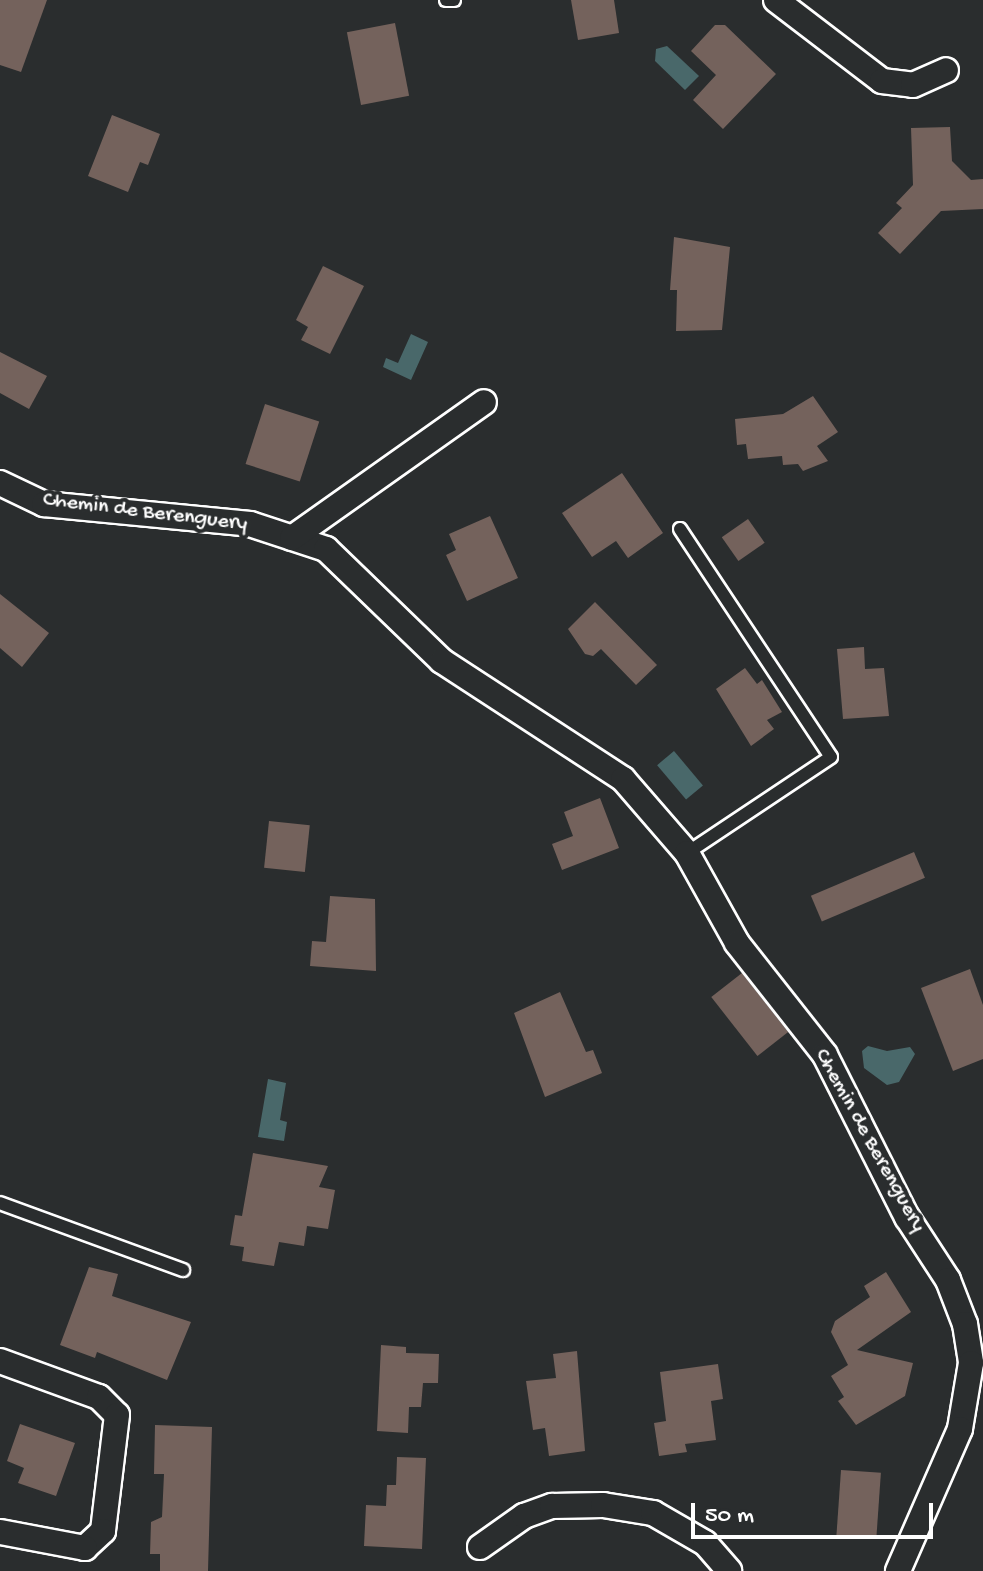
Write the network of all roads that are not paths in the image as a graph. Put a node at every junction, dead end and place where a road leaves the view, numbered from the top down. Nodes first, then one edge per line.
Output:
1 (446, 0) edge
2 (454, 0) edge
3 (776, 0) edge
4 (946, 70) dead end
5 (484, 402) dead end
6 (0, 483) edge
7 (680, 529) dead end
8 (292, 538) junction
9 (687, 853) junction
10 (0, 1203) edge
11 (183, 1270) dead end
12 (0, 1361) edge
13 (0, 1532) edge
14 (480, 1547) dead end
15 (729, 1571) edge
16 (898, 1571) edge

1 - 2 lane
3 - 4 street
5 - 8 street
6 - 8 street, Chemin de Berenguery
7 - 9 lane
8 - 9 street, Chemin de Berenguery
9 - 16 street, Chemin de Berenguery
10 - 11 lane
12 - 13 street
14 - 15 street

